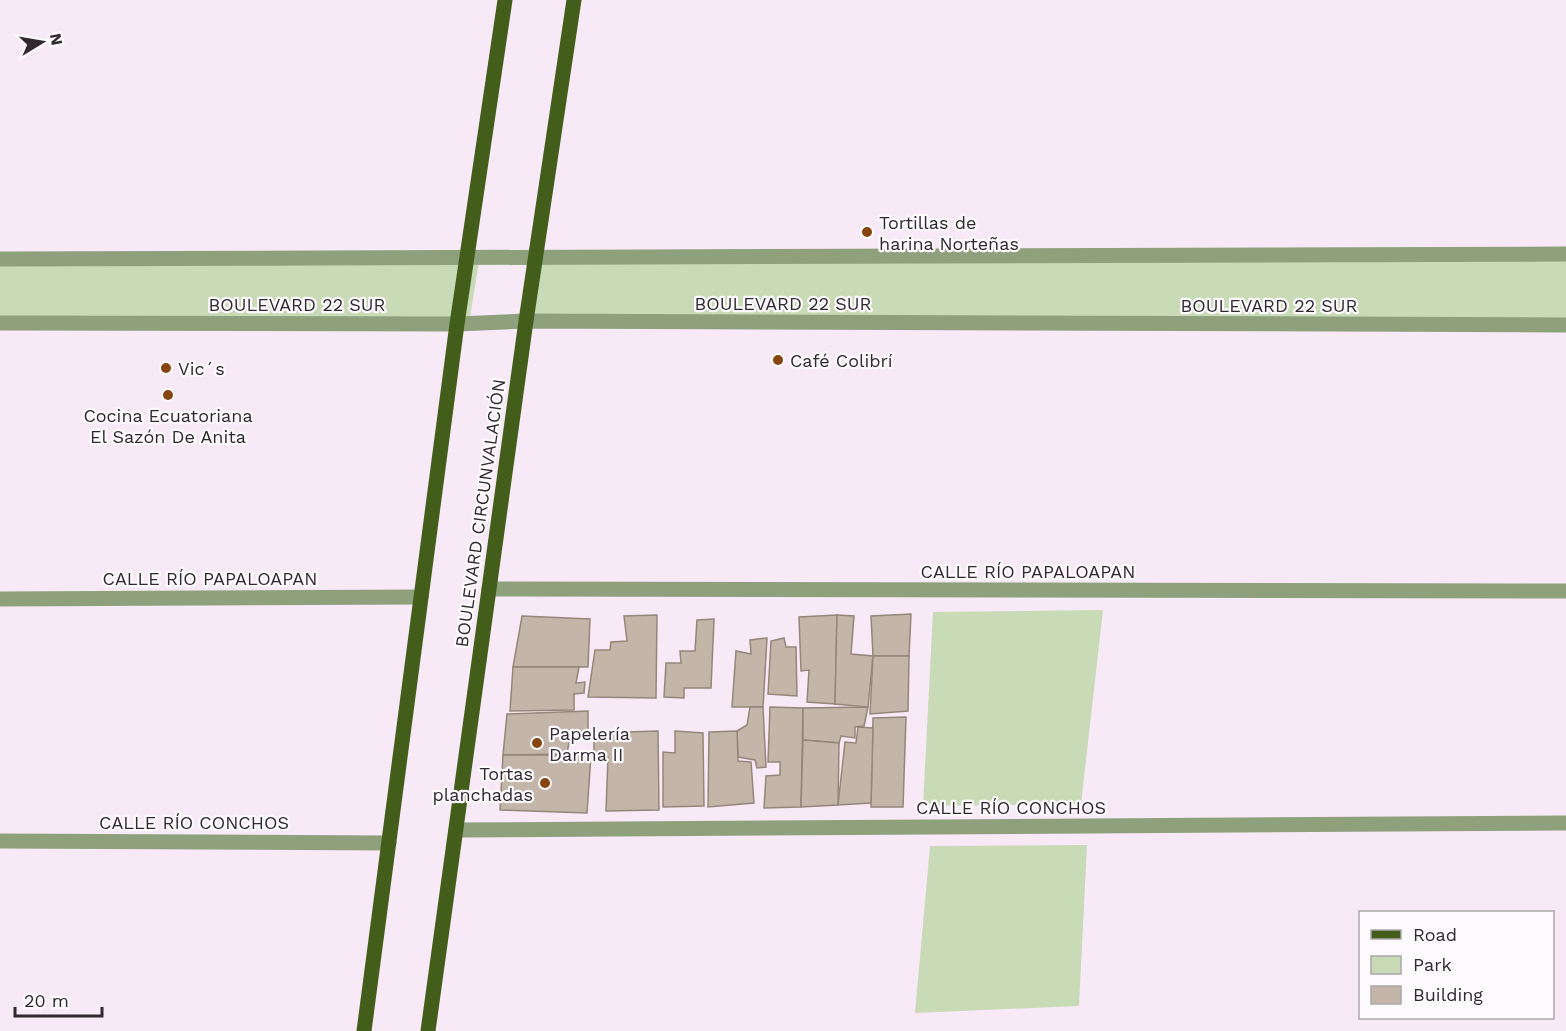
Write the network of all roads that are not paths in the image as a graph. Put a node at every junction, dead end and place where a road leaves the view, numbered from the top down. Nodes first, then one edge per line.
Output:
1 (505, 0) edge
2 (574, 0) edge
3 (1566, 254) edge
4 (0, 259) edge
5 (467, 259) junction
6 (537, 259) junction
7 (526, 321) junction
8 (0, 323) edge
9 (457, 324) junction
10 (1566, 325) edge
11 (489, 590) junction
12 (1566, 591) edge
13 (421, 597) junction
14 (0, 599) edge
15 (1566, 823) edge
16 (456, 830) junction
17 (0, 841) edge
18 (389, 843) junction
19 (364, 1031) edge
20 (428, 1031) edge

1 - 5 main road
2 - 6 main road, BOULEVARD CIRCUNVALACIÓN
3 - 6 street
4 - 5 street
5 - 6 street
5 - 9 main road
6 - 7 main road, BOULEVARD CIRCUNVALACIÓN
7 - 9 street, BOULEVARD 22 SUR
7 - 10 street, BOULEVARD 22 SUR
7 - 11 main road, BOULEVARD CIRCUNVALACIÓN
8 - 9 street, BOULEVARD 22 SUR
9 - 13 main road
11 - 12 street, CALLE RÍO PAPALOAPAN
11 - 16 main road, BOULEVARD CIRCUNVALACIÓN
13 - 14 street, CALLE RÍO PAPALOAPAN
13 - 18 main road
15 - 16 street, CALLE RÍO CONCHOS
16 - 20 main road, BOULEVARD CIRCUNVALACIÓN
17 - 18 street, CALLE RÍO CONCHOS
18 - 19 main road

